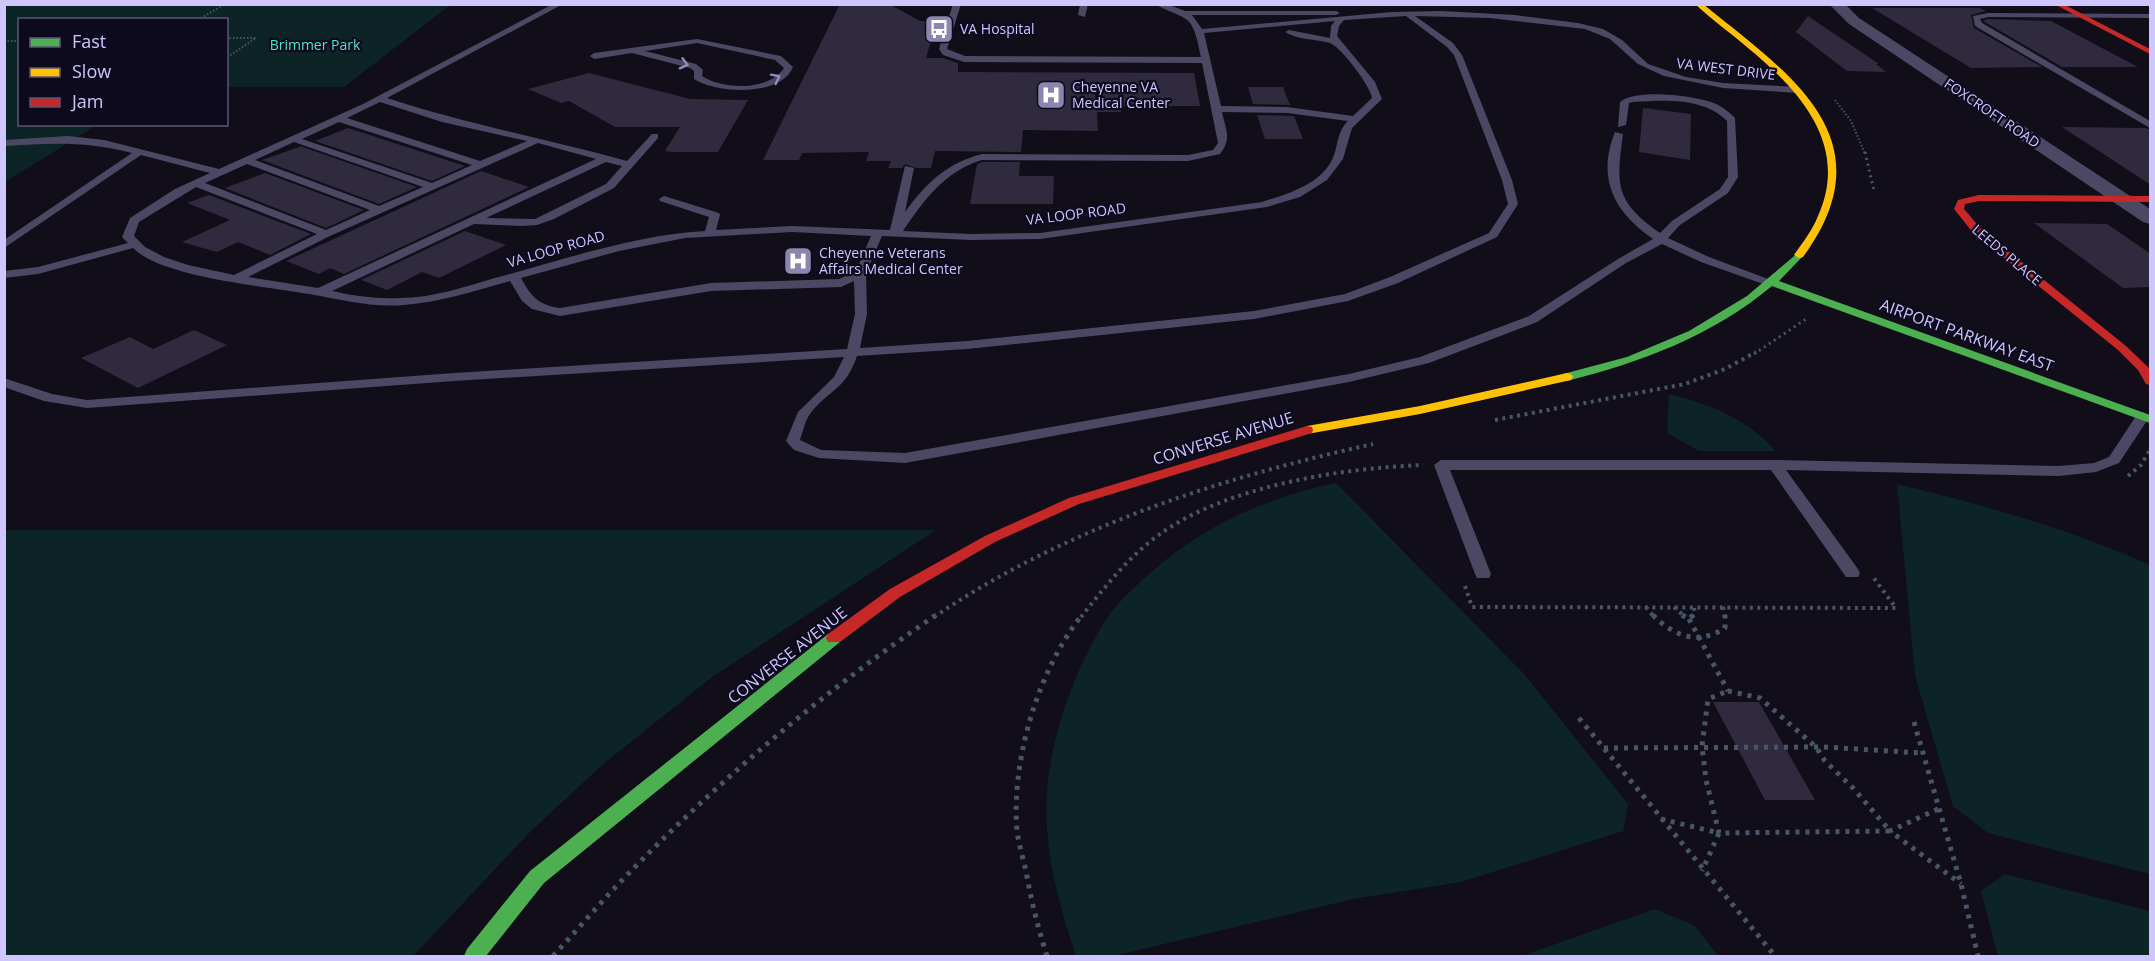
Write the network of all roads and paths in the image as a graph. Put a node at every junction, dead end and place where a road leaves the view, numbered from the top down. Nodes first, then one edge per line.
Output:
1 (225, 4) edge
2 (560, 4) edge
3 (957, 4) edge
4 (1084, 4) edge
5 (1157, 4) edge
6 (1836, 4) edge
7 (2057, 4) edge
8 (1698, 7) edge
9 (1228, 8) edge
10 (1270, 8) edge
11 (1183, 13) junction
12 (1408, 14) junction
13 (1082, 15) dead end
14 (2079, 16) junction
15 (2151, 16) edge
16 (1356, 17) junction
17 (201, 18) edge
18 (1342, 18) junction
19 (1265, 29) junction
20 (1199, 31) junction
21 (228, 38) edge
22 (1336, 42) junction
23 (631, 50) junction
24 (2151, 52) edge
25 (594, 56) dead end
26 (228, 57) edge
27 (1206, 60) junction
28 (1665, 86) junction
29 (1798, 90) junction
30 (380, 99) junction
31 (1217, 109) junction
32 (339, 119) junction
33 (1352, 119) junction
34 (2151, 125) edge
35 (656, 136) dead end
36 (294, 139) junction
37 (536, 140) junction
38 (4, 143) edge
39 (141, 151) junction
40 (606, 158) junction
41 (246, 160) junction
42 (482, 165) junction
43 (629, 165) junction
44 (909, 168) dead end
45 (219, 171) junction
46 (195, 183) junction
47 (432, 186) junction
48 (664, 199) dead end
49 (2122, 199) junction
50 (2151, 199) edge
51 (379, 210) junction
52 (2151, 218) edge
53 (473, 221) junction
54 (710, 233) junction
55 (326, 234) junction
56 (877, 234) junction
57 (895, 234) junction
58 (1660, 240) junction
59 (4, 245) edge
60 (133, 245) junction
61 (860, 273) junction
62 (4, 275) edge
63 (514, 277) junction
64 (238, 278) junction
65 (1773, 283) junction
66 (320, 292) junction
67 (1810, 317) dead end
68 (851, 353) junction
69 (2151, 381) edge
70 (4, 382) edge
71 (2148, 414) edge
72 (1484, 422) dead end
73 (1374, 444) dead end
74 (2151, 450) edge
75 (1441, 465) junction
76 (1775, 465) junction
77 (2124, 477) dead end
78 (1869, 571) dead end
79 (1852, 573) dead end
80 (1483, 574) dead end
81 (1464, 585) dead end
82 (1646, 607) junction
83 (1674, 607) junction
84 (1694, 607) junction
85 (1724, 607) junction
86 (1689, 619) junction
87 (1700, 638) junction
88 (1728, 691) junction
89 (1579, 718) dead end
90 (1914, 722) dead end
91 (1702, 746) junction
92 (1816, 747) junction
93 (1604, 748) junction
94 (1922, 753) junction
95 (1938, 809) junction
96 (1661, 819) junction
97 (1890, 831) junction
98 (1719, 833) junction
99 (1702, 871) junction
100 (1961, 884) junction
101 (474, 957) edge
102 (553, 957) edge
103 (1047, 957) edge
104 (1775, 957) edge
105 (1977, 957) edge

1 - 17 path
2 - 30 lane
3 - 27 lane
4 - 13 lane
5 - 11 lane
6 - 49 street, FOXCROFT ROAD
7 - 14 main road
8 - 29 main road, CONVERSE AVENUE
9 - 10 lane
9 - 11 lane
10 - 16 lane
11 - 20 lane
12 - 16 lane, VA WEST DRIVE
12 - 28 lane, VA WEST DRIVE
12 - 68 lane
14 - 15 lane
14 - 24 main road
14 - 34 lane
16 - 18 lane, VA WEST DRIVE
18 - 19 lane, VA WEST DRIVE
18 - 22 lane
19 - 20 lane, VA WEST DRIVE
19 - 22 lane
20 - 27 lane
21 - 26 path
22 - 33 lane, VA LOOP ROAD
23 -> 23 lane
23 - 25 lane
27 - 31 lane
28 - 29 lane, VA WEST DRIVE
28 - 58 lane
28 - 58 lane
29 - 65 main road, CONVERSE AVENUE
30 - 32 lane
30 - 37 lane
31 - 33 lane
31 - 57 lane
32 - 36 lane
32 - 42 lane
33 - 57 lane, VA LOOP ROAD
35 - 43 lane
36 - 41 lane
36 - 47 lane
37 - 40 lane
37 - 42 lane
38 - 39 lane
39 - 45 lane
39 - 59 lane
40 - 43 lane
40 - 53 lane
41 - 45 lane
41 - 51 lane
42 - 47 lane
43 - 53 lane
44 - 57 lane
45 - 46 lane
46 - 55 lane
46 - 60 lane
47 - 51 lane
48 - 54 lane
49 - 50 main road, LEEDS PLACE
49 - 52 street, FOXCROFT ROAD
49 - 69 main road, LEEDS PLACE
51 - 55 lane
53 - 66 lane
54 - 56 lane, VA LOOP ROAD
54 - 63 lane, VA LOOP ROAD
55 - 64 lane
56 - 57 lane, VA LOOP ROAD
56 - 61 lane
58 - 65 lane
58 - 68 lane
60 - 62 lane
60 - 64 lane, VA LOOP ROAD
61 - 63 lane
61 - 68 lane
63 - 66 lane, VA LOOP ROAD
64 - 66 lane, VA LOOP ROAD
65 - 71 main road, AIRPORT PARKWAY EAST
65 - 101 main road, CONVERSE AVENUE
67 - 72 path
68 - 70 lane
71 - 76 lane
73 - 102 path
74 - 77 path
75 - 76 lane
75 - 80 lane
75 - 103 path
76 - 79 lane
78 - 85 path
81 - 82 path
82 - 83 path
82 - 87 path
83 - 84 path
83 - 86 path
84 - 85 path
84 - 86 path
85 - 87 path
86 - 87 path
87 - 88 path
88 - 91 path
88 - 92 path
89 - 93 path
90 - 94 path
91 - 92 path
91 - 93 path
91 - 98 path
92 - 94 path
92 - 97 path
93 - 96 path
94 - 95 path
95 - 97 path
95 - 100 path
96 - 98 path
96 - 99 path
97 - 98 path
97 - 100 path
98 - 99 path
99 - 104 path
100 - 105 path

